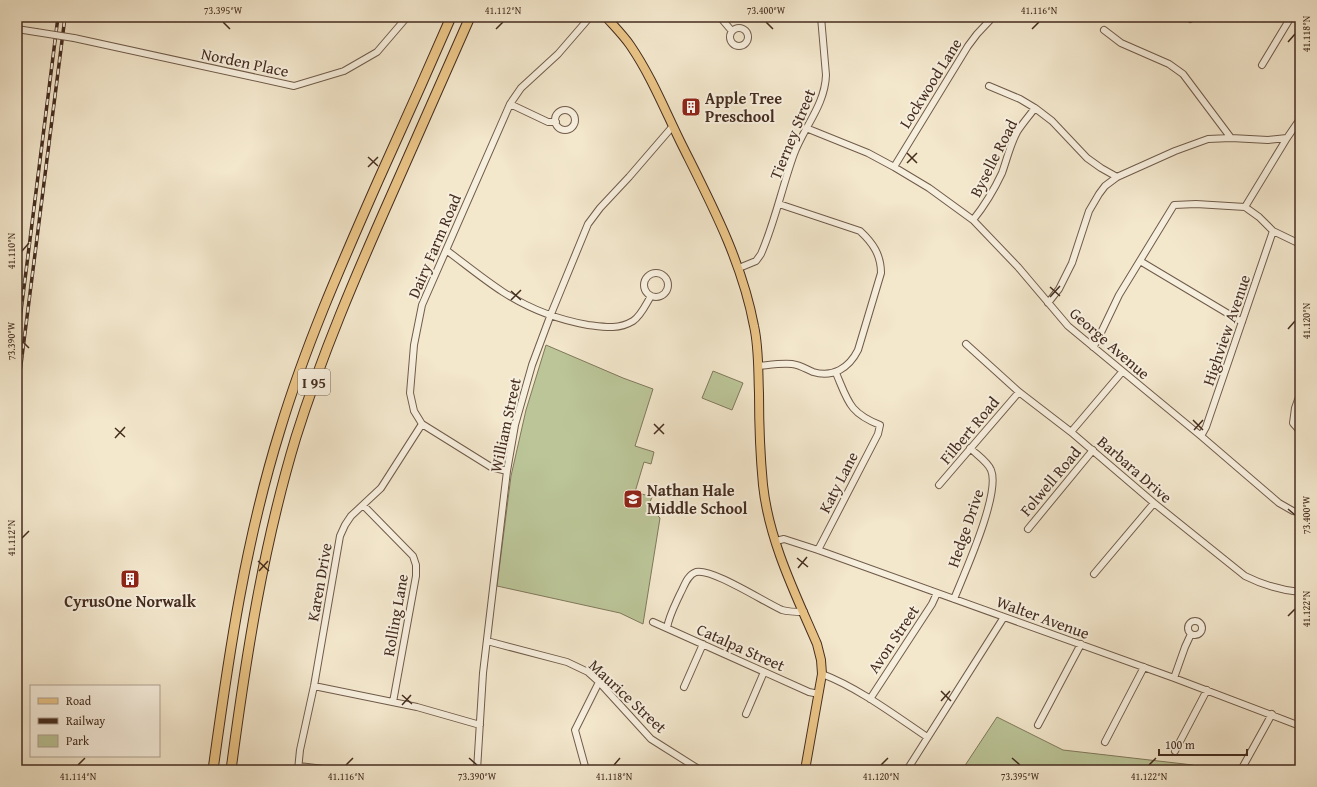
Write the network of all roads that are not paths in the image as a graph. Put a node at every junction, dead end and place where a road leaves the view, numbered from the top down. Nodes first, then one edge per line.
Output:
1 (407, 17) edge
2 (451, 17) edge
3 (470, 17) edge
4 (590, 17) edge
5 (606, 17) edge
6 (720, 17) edge
7 (821, 17) edge
8 (993, 17) edge
9 (1291, 17) edge
10 (17, 30) edge
11 (732, 30) dead end
12 (1104, 30) dead end
13 (1262, 64) dead end
14 (989, 86) dead end
15 (510, 104) junction
16 (1035, 108) junction
17 (1300, 119) edge
18 (556, 122) dead end
19 (673, 126) junction
20 (806, 128) junction
21 (1231, 138) junction
22 (1287, 138) junction
23 (894, 167) junction
24 (1117, 177) junction
25 (779, 204) junction
26 (1245, 207) junction
27 (973, 220) junction
28 (1273, 231) junction
29 (1300, 244) edge
30 (446, 250) junction
31 (1140, 261) junction
32 (739, 268) junction
33 (651, 296) junction
34 (1048, 303) junction
35 (551, 314) junction
36 (1242, 322) junction
37 (966, 344) dead end
38 (1093, 347) junction
39 (758, 366) junction
40 (1122, 372) junction
41 (836, 373) junction
42 (1019, 392) junction
43 (1300, 394) edge
44 (422, 424) junction
45 (1300, 431) edge
46 (1071, 432) junction
47 (1200, 436) junction
48 (970, 448) junction
49 (1093, 450) junction
50 (507, 471) junction
51 (939, 485) dead end
52 (1154, 503) junction
53 (363, 505) junction
54 (1300, 513) edge
55 (1028, 529) dead end
56 (776, 541) junction
57 (818, 550) junction
58 (1094, 574) dead end
59 (1300, 592) edge
60 (937, 593) junction
61 (954, 599) junction
62 (804, 612) junction
63 (1004, 617) junction
64 (652, 622) dead end
65 (667, 628) junction
66 (1192, 634) dead end
67 (487, 640) junction
68 (702, 644) junction
69 (1081, 644) junction
70 (1144, 666) junction
71 (764, 672) junction
72 (822, 674) junction
73 (1174, 678) junction
74 (599, 682) junction
75 (314, 686) junction
76 (684, 687) dead end
77 (1207, 690) junction
78 (819, 694) junction
79 (870, 699) junction
80 (394, 702) junction
81 (746, 714) dead end
82 (1272, 714) junction
83 (480, 725) junction
84 (1038, 725) dead end
85 (1300, 726) edge
86 (927, 736) junction
87 (1105, 742) dead end
88 (1175, 751) dead end
89 (298, 768) edge
90 (213, 770) edge
91 (231, 770) edge
92 (332, 770) edge
93 (477, 770) edge
94 (586, 770) edge
95 (700, 770) edge
96 (804, 770) edge
97 (907, 770) edge
98 (1241, 770) edge

1 - 10 street, Norden Place, bridge
2 - 90 highway, I 95
3 - 91 highway, I 95
4 - 15 street, Dairy Farm Road
5 - 19 main road
6 - 11 street
7 - 20 street, Tierney Street
8 - 23 street, Lockwood Lane
9 - 13 street
12 - 21 street
14 - 16 street
15 - 18 street
15 - 30 street, Dairy Farm Road
16 - 24 street
16 - 27 street, Byselle Road
17 - 22 street
19 - 32 main road
19 - 35 street, William Street
20 - 23 street, George Avenue
20 - 25 street, Tierney Street
21 - 22 street
21 - 24 street
22 - 26 street
23 - 27 street, George Avenue
24 - 34 street
25 - 32 street, Tierney Street
25 - 41 street
26 - 28 street
26 - 31 street
27 - 34 street, George Avenue
28 - 29 street
28 - 36 street, Highview Avenue
30 - 35 street
30 - 44 street, Dairy Farm Road
31 - 36 street
31 - 38 street
32 - 39 main road
33 - 33 street
33 - 35 street
34 - 38 street, George Avenue
35 - 50 street, William Street
36 - 47 street, Highview Avenue
37 - 42 street, Barbara Drive
38 - 40 street, George Avenue
39 - 41 street
39 - 56 main road
40 - 46 street, Folwell Road
40 - 47 street, George Avenue
41 - 57 street, Katy Lane
42 - 46 street, Barbara Drive
42 - 48 street, Filbert Road
43 - 45 street
44 - 50 street
44 - 53 street, Karen Drive
46 - 49 street, Barbara Drive
47 - 54 street, George Avenue
48 - 51 street, Filbert Road
48 - 61 street, Hedge Drive
49 - 52 street, Barbara Drive
49 - 55 street, Folwell Road
50 - 67 street, William Street
52 - 58 street
52 - 59 street, Barbara Drive
53 - 75 street, Karen Drive
53 - 80 street, Rolling Lane
56 - 57 street, Walter Avenue
56 - 62 main road
57 - 60 street, Walter Avenue
60 - 61 street, Walter Avenue
60 - 79 street, Avon Street
61 - 63 street, Walter Avenue
62 - 65 street
62 - 72 main road
63 - 69 street, Walter Avenue
63 - 86 street
64 - 65 street, Catalpa Street
65 - 68 street, Catalpa Street
66 - 73 street
67 - 74 street, Maurice Street
67 - 83 street, William Street
68 - 71 street, Catalpa Street
68 - 76 street
69 - 70 street, Walter Avenue
69 - 84 street
70 - 73 street, Walter Avenue
70 - 87 street
71 - 78 street, Catalpa Street
71 - 81 street
72 - 78 main road
72 - 79 street
73 - 77 street, Walter Avenue
74 - 94 street
74 - 95 street, Maurice Street
75 - 80 street
75 - 89 street, Karen Drive
77 - 82 street, Walter Avenue
77 - 88 street
78 - 96 main road
79 - 86 street
80 - 83 street
82 - 85 street, Walter Avenue
82 - 98 street
83 - 93 street, William Street
86 - 97 street
89 - 92 street

